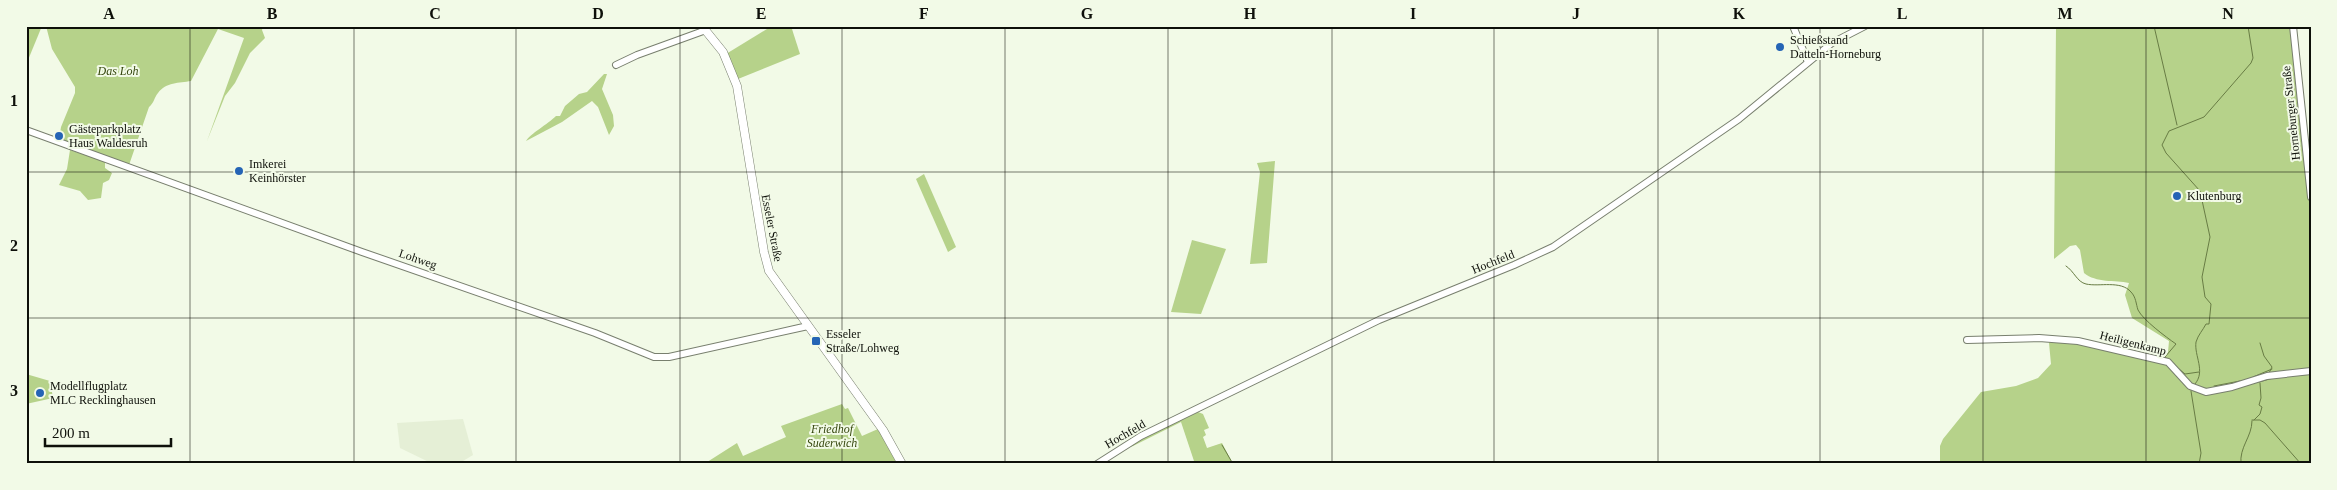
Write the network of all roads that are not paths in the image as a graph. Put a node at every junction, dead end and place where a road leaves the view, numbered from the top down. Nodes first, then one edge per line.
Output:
1 (1793, 26) edge
2 (1865, 26) edge
3 (2293, 26) edge
4 (704, 28) edge
5 (1808, 62) junction
6 (616, 65) dead end
7 (26, 130) edge
8 (2311, 197) edge
9 (808, 326) junction
10 (1967, 340) dead end
11 (2311, 371) edge
12 (902, 464) edge
13 (1097, 464) edge

1 - 5 street
2 - 5 street, Hochfeld
3 - 8 street, Horneburger Straße
4 - 6 street
4 - 9 main road, Esseler Straße
5 - 13 street, Hochfeld
7 - 9 street, Lohweg
9 - 12 main road, Esseler Straße
10 - 11 street, Heiligenkamp

